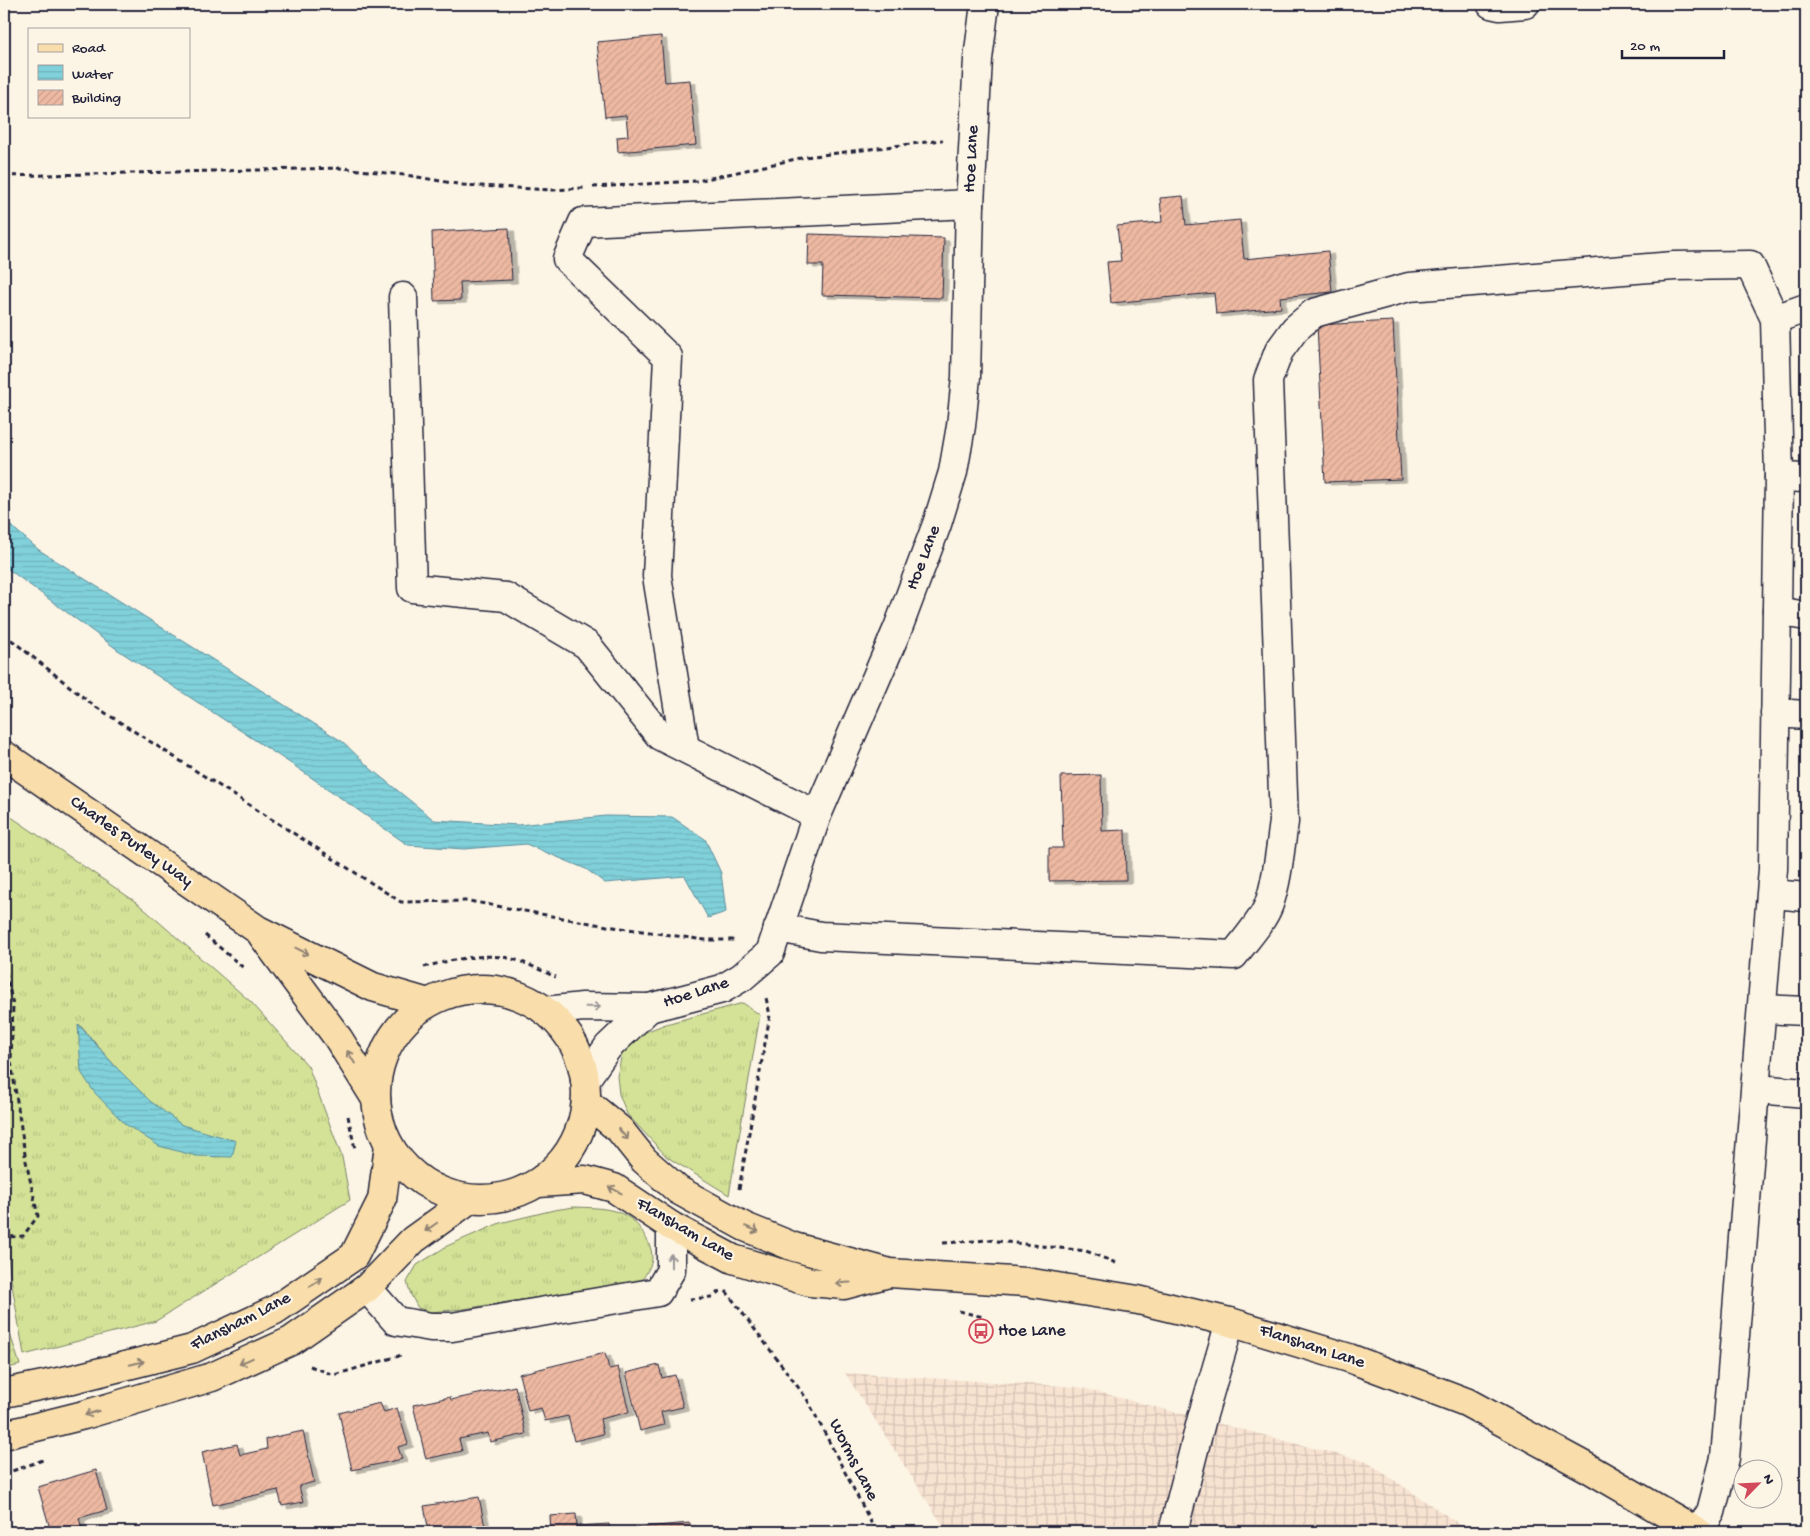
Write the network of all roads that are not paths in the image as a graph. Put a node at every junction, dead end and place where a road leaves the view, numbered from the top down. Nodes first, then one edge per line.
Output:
1 (985, 4) edge
2 (1491, 4) edge
3 (1526, 4) edge
4 (970, 204) junction
5 (403, 297) dead end
6 (1806, 308) edge
7 (1775, 319) junction
8 (1779, 477) junction
9 (1806, 478) edge
10 (1777, 611) junction
11 (1806, 616) edge
12 (1776, 712) junction
13 (1806, 715) edge
14 (685, 748) junction
15 (4, 755) edge
16 (817, 815) junction
17 (1772, 894) junction
18 (1806, 897) edge
19 (778, 928) junction
20 (258, 930) junction
21 (428, 1003) junction
22 (649, 1008) junction
23 (1762, 1009) junction
24 (545, 1011) junction
25 (1806, 1011) edge
26 (1756, 1089) junction
27 (585, 1091) junction
28 (1806, 1093) edge
29 (376, 1099) junction
30 (389, 1145) junction
31 (538, 1183) junction
32 (470, 1199) junction
33 (671, 1226) junction
34 (890, 1273) junction
35 (367, 1288) junction
36 (1230, 1322) junction
37 (4, 1393) edge
38 (4, 1435) edge
39 (1173, 1532) edge
40 (1698, 1532) edge

1 - 4 street, Hoe Lane
2 - 3 street
4 - 14 street
4 - 16 street, Hoe Lane
5 - 14 street
6 - 7 street
7 - 8 street
7 - 19 street
8 - 9 street
8 - 10 street
10 - 11 street
10 - 12 street
12 - 13 street
12 - 17 street
14 - 16 street
15 - 20 main road, Charles Purley Way
16 - 19 street, Hoe Lane
17 - 18 street
17 - 23 street
19 - 22 street, Hoe Lane
20 -> 21 main road, Charles Purley Way
29 -> 20 main road, Charles Purley Way
21 - 24 main road
21 - 29 main road
24 -> 22 street, Hoe Lane
22 - 27 street, Hoe Lane
23 - 25 street
23 - 26 street
24 - 27 main road
26 - 28 street
26 - 40 street
27 - 31 main road
27 -> 34 main road, Flansham Lane
29 - 30 main road
30 - 32 main road
37 -> 30 main road, Flansham Lane
31 - 32 main road
33 -> 31 main road, Flansham Lane
32 -> 35 main road, Flansham Lane
34 -> 33 main road, Flansham Lane
35 -> 33 street
34 - 36 main road, Flansham Lane
35 -> 38 main road, Flansham Lane
36 - 39 street
36 - 40 main road, Flansham Lane

